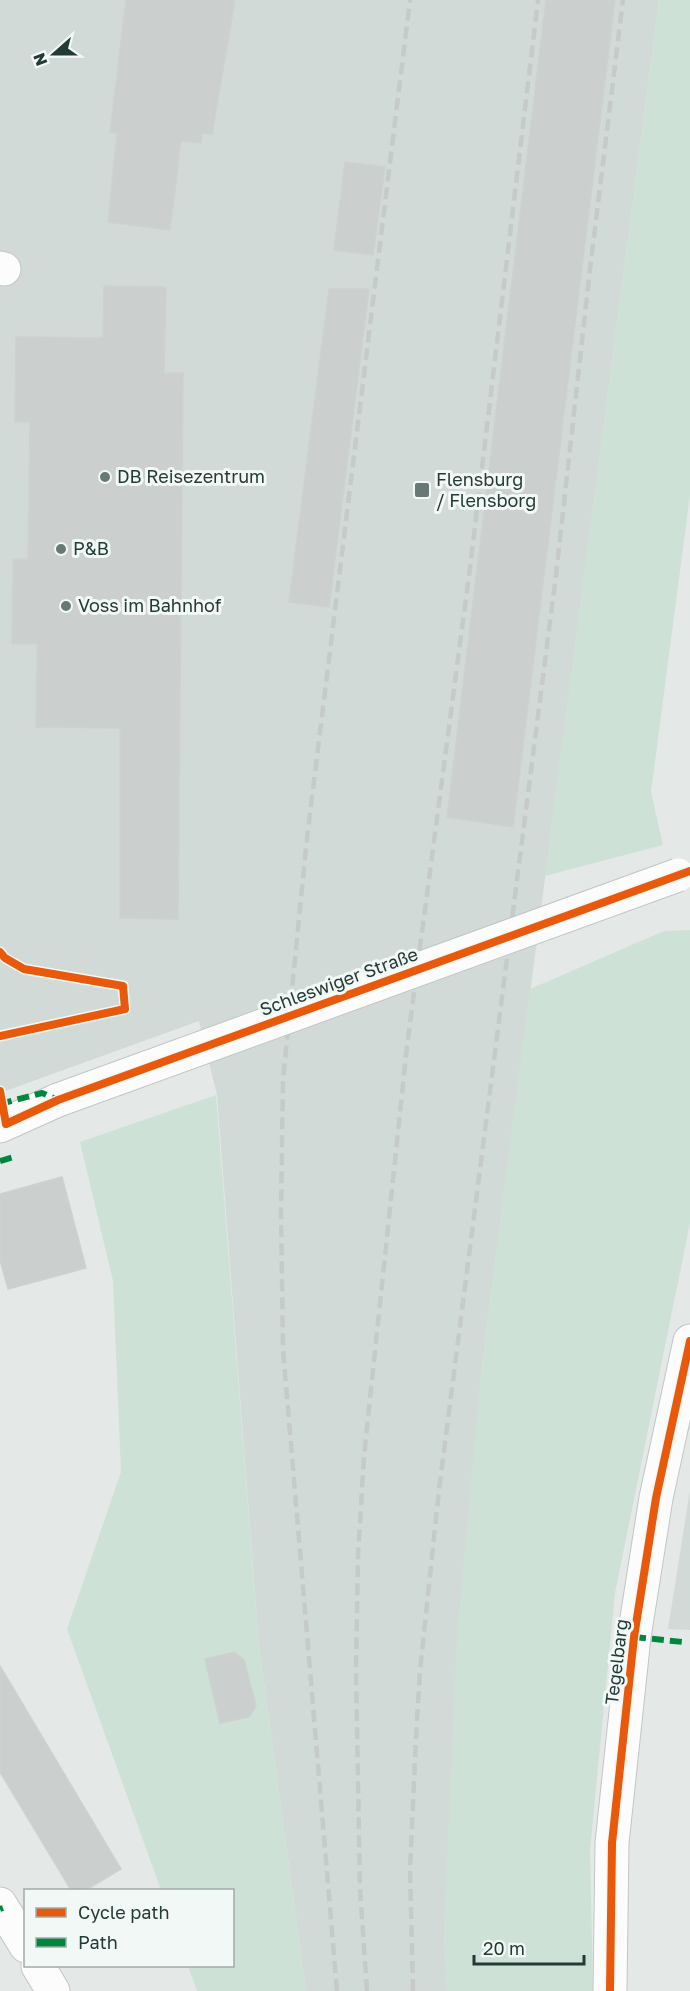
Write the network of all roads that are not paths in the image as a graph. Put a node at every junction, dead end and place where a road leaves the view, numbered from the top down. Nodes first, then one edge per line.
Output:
1 (684, 873) edge
2 (0, 1126) edge
3 (690, 1341) edge
4 (0, 1904) edge
5 (24, 1943) edge
6 (39, 1967) edge
7 (53, 1991) edge
8 (610, 1991) edge

1 - 2 street, Schleswiger Straße, bridge
3 - 8 street, Tegelbarg
4 - 5 street
6 - 7 street

